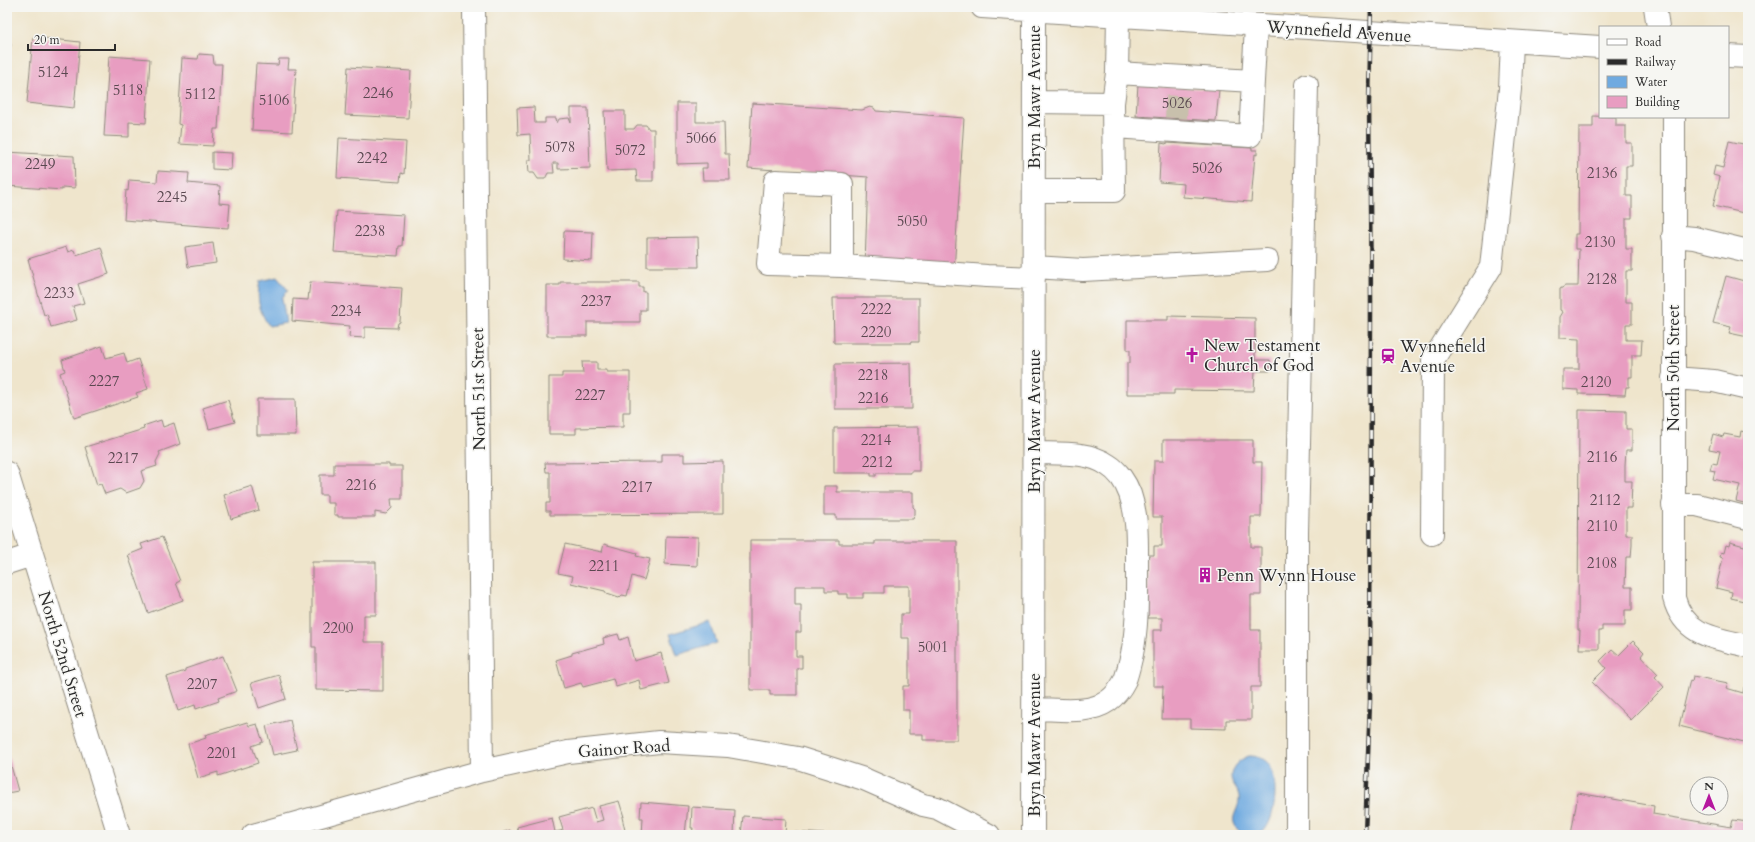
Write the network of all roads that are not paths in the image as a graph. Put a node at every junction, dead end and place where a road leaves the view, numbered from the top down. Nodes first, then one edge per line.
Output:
1 (474, 7) edge
2 (982, 7) edge
3 (1655, 7) edge
4 (1034, 9) edge
5 (1118, 16) junction
6 (1256, 26) junction
7 (1658, 26) edge
8 (1512, 42) junction
9 (1599, 47) edge
10 (1729, 56) edge
11 (1748, 57) edge
12 (1117, 73) junction
13 (1253, 81) junction
14 (1307, 85) dead end
15 (1034, 102) junction
16 (1113, 103) junction
17 (1674, 118) edge
18 (1114, 127) junction
19 (1034, 191) junction
20 (1673, 236) junction
21 (1748, 251) edge
22 (1267, 260) dead end
23 (842, 266) junction
24 (1034, 272) junction
25 (1673, 378) junction
26 (1748, 389) edge
27 (1034, 453) junction
28 (7, 474) edge
29 (1673, 505) junction
30 (1748, 518) edge
31 (1432, 534) dead end
32 (32, 555) junction
33 (7, 563) edge
34 (1748, 646) edge
35 (1034, 709) junction
36 (482, 771) junction
37 (119, 835) edge
38 (253, 835) edge
39 (989, 835) edge
40 (1033, 835) edge
41 (1297, 835) edge

1 - 36 street, North 51st Street
2 - 4 street, Wynnefield Avenue
3 - 7 street
4 - 5 street, Wynnefield Avenue
4 - 15 street, Bryn Mawr Avenue
5 - 6 street, Wynnefield Avenue
5 - 12 street
6 - 8 street, Wynnefield Avenue
6 - 13 street
8 - 9 street, Wynnefield Avenue
8 - 31 street
10 - 11 street
12 - 13 street
12 - 16 street
13 - 18 street
14 - 41 street
15 - 16 street
15 - 19 street, Bryn Mawr Avenue
16 - 18 street
17 - 20 street, North 50th Street
18 - 19 street
19 - 24 street, Bryn Mawr Avenue
20 - 21 street
20 - 25 street, North 50th Street
22 - 24 street
23 - 23 street
23 - 24 street
24 - 27 street, Bryn Mawr Avenue
25 - 26 street
25 - 29 street, North 50th Street
27 - 35 street, Bryn Mawr Avenue
27 - 35 street
28 - 32 street, North 52nd Street
29 - 30 street
29 - 34 street, North 50th Street
32 - 33 street
32 - 37 street, North 52nd Street
35 - 40 street, Bryn Mawr Avenue
36 - 38 street, Gainor Road
36 - 39 street, Gainor Road

